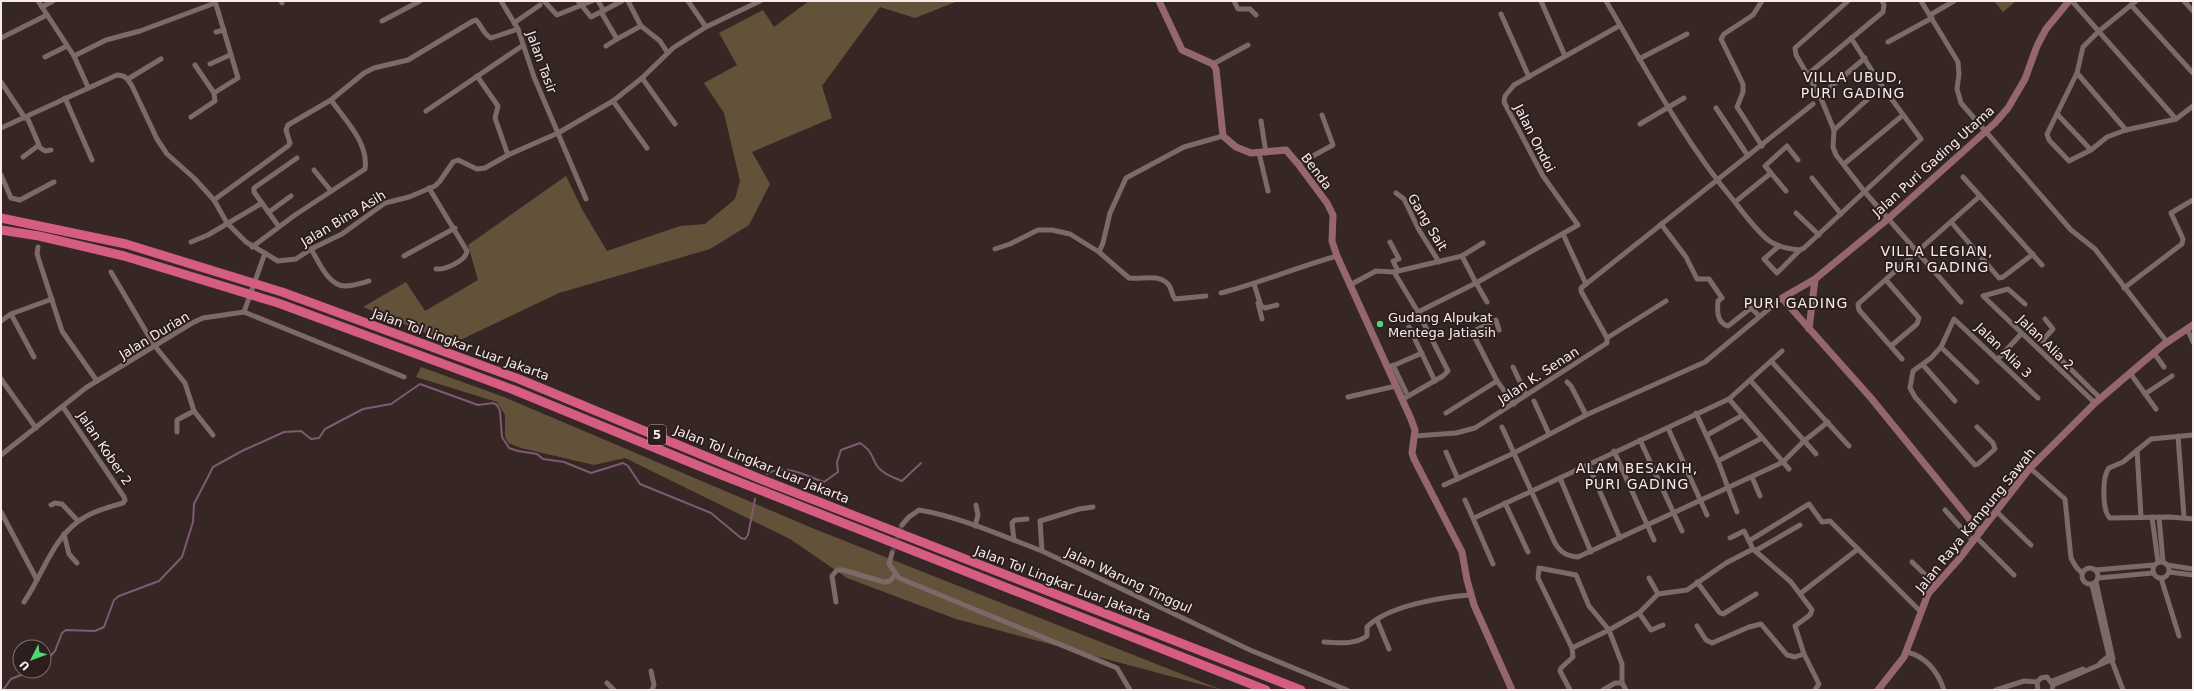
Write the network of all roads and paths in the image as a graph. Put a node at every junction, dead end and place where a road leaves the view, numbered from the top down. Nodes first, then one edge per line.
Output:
1 (38, 1) edge
2 (53, 1) edge
3 (420, 1) edge
4 (502, 1) edge
5 (592, 1) edge
6 (598, 1) edge
7 (622, 1) edge
8 (628, 1) edge
9 (688, 1) edge
10 (760, 1) edge
11 (1159, 1) edge
12 (1234, 1) edge
13 (1541, 1) edge
14 (1606, 1) edge
15 (1762, 1) edge
16 (1848, 1) edge
17 (1882, 1) edge
18 (1921, 1) edge
19 (1954, 1) edge
20 (2069, 1) edge
21 (2072, 1) edge
22 (2136, 1) edge
23 (2184, 1) edge
24 (215, 2) edge
25 (542, 3) edge
26 (580, 3) edge
27 (2131, 5) junction
28 (42, 7) junction
29 (2193, 11) edge
30 (602, 12) junction
31 (1501, 14) dead end
32 (47, 15) junction
33 (1256, 15) dead end
34 (1931, 17) junction
35 (382, 21) dead end
36 (514, 23) junction
37 (641, 26) junction
38 (1619, 26) junction
39 (706, 27) junction
40 (518, 29) junction
41 (224, 30) junction
42 (216, 32) dead end
43 (2098, 32) junction
44 (1687, 34) dead end
45 (1, 38) edge
46 (1851, 38) junction
47 (617, 39) junction
48 (1888, 42) dead end
49 (1248, 45) dead end
50 (67, 46) junction
51 (522, 46) junction
52 (606, 46) dead end
53 (667, 52) junction
54 (230, 55) junction
55 (74, 56) junction
56 (1565, 56) junction
57 (45, 57) dead end
58 (1639, 58) junction
59 (1865, 58) junction
60 (161, 59) dead end
61 (210, 64) dead end
62 (1212, 64) junction
63 (195, 65) dead end
64 (2077, 73) junction
65 (2193, 73) edge
66 (1807, 75) junction
67 (477, 76) junction
68 (1529, 77) junction
69 (642, 78) junction
70 (128, 79) junction
71 (1, 82) edge
72 (1882, 86) junction
73 (88, 87) junction
74 (214, 93) junction
75 (1820, 96) junction
76 (65, 98) junction
77 (1684, 98) dead end
78 (331, 100) junction
79 (613, 101) junction
80 (1813, 104) dead end
81 (2193, 106) edge
82 (1668, 108) junction
83 (1716, 108) dead end
84 (426, 111) dead end
85 (1903, 114) junction
86 (2057, 114) junction
87 (1322, 115) dead end
88 (191, 117) dead end
89 (26, 118) junction
90 (2176, 119) junction
91 (1261, 121) dead end
92 (675, 124) dead end
93 (1640, 124) dead end
94 (1, 128) edge
95 (1834, 130) junction
96 (2126, 130) junction
97 (558, 133) junction
98 (1985, 133) junction
99 (1222, 136) junction
100 (39, 146) junction
101 (1762, 146) junction
102 (647, 148) dead end
103 (51, 150) dead end
104 (2091, 150) junction
105 (1262, 153) junction
106 (508, 155) junction
107 (1748, 156) junction
108 (22, 157) dead end
109 (297, 158) dead end
110 (92, 160) dead end
111 (1798, 160) dead end
112 (1298, 164) junction
113 (1844, 164) junction
114 (314, 170) dead end
115 (1771, 173) junction
116 (1, 175) edge
117 (1963, 177) dead end
118 (1812, 178) dead end
119 (1716, 181) junction
120 (54, 182) dead end
121 (429, 188) junction
122 (331, 191) junction
123 (1268, 191) dead end
124 (1786, 191) dead end
125 (1865, 191) junction
126 (1396, 193) dead end
127 (291, 196) dead end
128 (1980, 196) junction
129 (586, 199) dead end
130 (214, 200) junction
131 (2193, 200) edge
132 (1735, 202) junction
133 (262, 203) junction
134 (269, 212) junction
135 (1796, 213) dead end
136 (1841, 214) junction
137 (1, 218) edge
138 (1889, 218) junction
139 (227, 223) junction
140 (1952, 223) junction
141 (278, 224) dead end
142 (1661, 224) junction
143 (455, 228) junction
144 (1, 230) edge
145 (1563, 234) junction
146 (1819, 235) junction
147 (192, 242) dead end
148 (1390, 242) dead end
149 (1483, 243) dead end
150 (1779, 246) junction
151 (38, 247) dead end
152 (252, 247) junction
153 (310, 248) junction
154 (995, 249) dead end
155 (1800, 250) junction
156 (1099, 252) junction
157 (1918, 252) junction
158 (265, 253) junction
159 (2033, 254) junction
160 (404, 256) dead end
161 (1337, 256) junction
162 (1462, 256) junction
163 (1439, 262) junction
164 (2042, 265) dead end
165 (436, 269) dead end
166 (1396, 271) junction
167 (111, 272) dead end
168 (1815, 279) junction
169 (1886, 280) junction
170 (369, 281) dead end
171 (1476, 283) junction
172 (1254, 284) junction
173 (1586, 284) junction
174 (1350, 285) junction
175 (2124, 288) junction
176 (1221, 293) dead end
177 (1206, 296) dead end
178 (1782, 298) junction
179 (52, 299) junction
180 (1666, 301) dead end
181 (1258, 302) junction
182 (1488, 302) dead end
183 (1960, 302) dead end
184 (2025, 304) dead end
185 (1277, 305) dead end
186 (245, 310) junction
187 (1418, 312) junction
188 (11, 314) junction
189 (1759, 316) junction
190 (2044, 319) dead end
191 (1262, 320) dead end
192 (1, 321) edge
193 (1409, 327) dead end
194 (2190, 327) edge
195 (1809, 329) junction
196 (1499, 330) dead end
197 (2021, 334) junction
198 (1607, 338) junction
199 (2167, 342) junction
200 (2193, 342) edge
201 (154, 345) junction
202 (1891, 346) junction
203 (1941, 347) junction
204 (1782, 351) dead end
205 (1422, 353) junction
206 (2154, 353) junction
207 (34, 357) dead end
208 (1902, 360) dead end
209 (1997, 360) junction
210 (1771, 361) junction
211 (1923, 365) junction
212 (1391, 367) junction
213 (1513, 368) dead end
214 (2164, 368) dead end
215 (2130, 373) junction
216 (2172, 376) dead end
217 (404, 377) dead end
218 (1, 379) edge
219 (1750, 380) junction
220 (97, 381) junction
221 (1436, 381) junction
222 (1497, 382) junction
223 (1567, 382) dead end
224 (1977, 382) dead end
225 (1396, 386) junction
226 (2145, 394) junction
227 (1404, 395) junction
228 (1526, 395) junction
229 (1348, 398) dead end
230 (2038, 398) dead end
231 (1729, 399) junction
232 (1534, 401) dead end
233 (1955, 401) dead end
234 (2098, 401) junction
235 (1514, 404) junction
236 (63, 407) junction
237 (2156, 409) dead end
238 (194, 411) junction
239 (1446, 413) dead end
240 (1696, 413) junction
241 (1586, 415) junction
242 (1743, 415) junction
243 (1828, 422) junction
244 (1502, 427) dead end
245 (1977, 427) dead end
246 (36, 428) junction
247 (1668, 428) junction
248 (177, 432) dead end
249 (1549, 434) junction
250 (213, 435) dead end
251 (1706, 435) junction
252 (2193, 435) edge
253 (1415, 436) junction
254 (2178, 436) junction
255 (1762, 438) junction
256 (1640, 440) junction
257 (1804, 441) junction
258 (1849, 446) dead end
259 (2137, 450) junction
260 (1446, 452) dead end
261 (1614, 452) junction
262 (1514, 453) junction
263 (1816, 454) dead end
264 (1, 455) edge
265 (1718, 461) junction
266 (1783, 462) junction
267 (1588, 464) junction
268 (2030, 468) junction
269 (1789, 469) dead end
270 (1752, 477) junction
271 (1560, 478) junction
272 (1458, 479) junction
273 (1444, 485) dead end
274 (1728, 488) junction
275 (1533, 491) junction
276 (1760, 496) dead end
277 (1465, 500) dead end
278 (1701, 501) junction
279 (1505, 503) junction
280 (51, 505) dead end
281 (976, 505) dead end
282 (1093, 507) dead end
283 (1945, 510) dead end
284 (1996, 511) junction
285 (1, 512) edge
286 (1737, 512) dead end
287 (1673, 513) junction
288 (1707, 515) dead end
289 (2141, 517) junction
290 (2155, 517) junction
291 (1474, 518) junction
292 (2184, 518) junction
293 (1027, 519) dead end
294 (2193, 519) edge
295 (78, 521) junction
296 (902, 525) tunnel mouth
297 (1800, 525) dead end
298 (975, 526) junction
299 (1647, 526) junction
300 (1682, 531) dead end
301 (64, 534) junction
302 (1977, 536) junction
303 (1620, 538) junction
304 (1730, 538) dead end
305 (1014, 540) junction
306 (1654, 540) dead end
307 (1749, 541) junction
308 (2031, 545) dead end
309 (1858, 549) junction
310 (1754, 550) junction
311 (1042, 551) junction
312 (1528, 552) dead end
313 (1591, 552) junction
314 (892, 553) tunnel mouth
315 (1912, 562) dead end
316 (76, 563) dead end
317 (2160, 563) junction
318 (1493, 564) dead end
319 (2193, 569) edge
320 (2095, 570) junction
321 (2169, 572) junction
322 (2082, 573) junction
323 (2153, 573) junction
324 (895, 575) junction
325 (2014, 575) dead end
326 (2193, 575) edge
327 (1649, 578) dead end
328 (2161, 578) junction
329 (37, 580) junction
330 (2095, 581) junction
331 (1697, 582) junction
332 (1935, 584) junction
333 (1801, 593) junction
334 (1658, 594) junction
335 (1756, 594) dead end
336 (1470, 595) junction
337 (24, 602) dead end
338 (836, 602) dead end
339 (1920, 611) junction
340 (1639, 613) junction
341 (1377, 620) junction
342 (1663, 625) dead end
343 (1697, 626) dead end
344 (1609, 630) junction
345 (2179, 636) dead end
346 (1324, 642) dead end
347 (1572, 648) junction
348 (1389, 649) dead end
349 (1907, 652) junction
350 (1804, 654) junction
351 (2112, 661) junction
352 (651, 671) dead end
353 (2037, 682) junction
354 (607, 683) dead end
355 (1622, 683) junction
356 (2052, 685) edge
357 (614, 690) edge
358 (652, 690) edge
359 (1130, 690) edge
360 (1266, 690) edge
361 (1301, 690) edge
362 (1347, 690) edge
363 (1512, 690) edge
364 (1570, 690) edge
365 (1603, 690) edge
366 (1626, 690) edge
367 (1815, 690) edge
368 (1878, 690) edge
369 (1944, 690) edge
370 (1996, 690) edge
371 (2038, 690) edge
372 (2123, 690) edge

1 - 28 street
2 - 28 street
3 - 35 street
4 - 36 street, Jalan Tasir
5 - 26 street
6 - 30 street
7 - 30 street
8 - 37 street
9 - 39 street
10 - 39 street, Jalan Bina Asih
11 - 62 street
12 - 33 street
13 - 56 street
14 - 38 street
15 - 101 street
16 - 66 street
17 - 46 street
18 - 34 street
19 - 34 street
20 - 98 street, Jalan Puri Gading Utama
21 - 43 street
22 - 27 street
23 - 29 street
24 - 41 street
24 - 55 street
25 - 26 street
25 - 36 street
26 - 30 street
27 - 43 street
27 - 65 street
28 - 32 street
30 - 47 street
31 - 68 street
32 - 45 street
32 - 50 street
34 - 48 street
34 - 98 street
36 - 40 street, Jalan Tasir
37 - 47 street
37 - 53 street
38 - 56 street, Jalan Ondoi
38 - 58 street
39 - 53 street, Jalan Bina Asih
40 - 51 street, Jalan Tasir
40 - 78 street
41 - 42 street
41 - 54 street
43 - 64 street
43 - 90 street
44 - 58 street
46 - 59 street
46 - 66 street
47 - 52 street
49 - 62 street
50 - 55 street
50 - 57 street
51 - 67 street
51 - 97 street, Jalan Tasir
53 - 69 street, Jalan Bina Asih
54 - 61 street
54 - 74 street
55 - 73 street
56 - 68 street, Jalan Ondoi
58 - 82 street
59 - 72 street
59 - 75 street
60 - 70 street
62 - 99 street
63 - 74 street
64 - 86 street
64 - 96 street
66 - 75 street
67 - 84 street
67 - 106 street
68 - 145 street, Jalan Ondoi
69 - 79 street, Jalan Bina Asih
69 - 92 street
70 - 73 street
70 - 130 street, Jalan Bina Asih
71 - 89 street
72 - 85 street
72 - 95 street
73 - 76 street
74 - 88 street
75 - 95 street
76 - 89 street
76 - 110 street
77 - 82 street
78 - 122 street
78 - 130 street
79 - 97 street, Jalan Bina Asih
79 - 102 street
80 - 101 street
81 - 90 street
82 - 93 street
82 - 119 street
83 - 107 street
85 - 113 street
85 - 125 street
86 - 104 street
86 - 104 street
87 - 112 street
89 - 94 street
89 - 100 street
90 - 96 street
91 - 105 street
95 - 113 street
96 - 104 street
97 - 106 street, Jalan Bina Asih
97 - 129 street, Jalan Tasir
98 - 138 street, Jalan Puri Gading Utama
98 - 175 street
99 - 105 street, Benda
99 - 156 street
100 - 103 street
100 - 108 street
101 - 107 street
105 - 112 street, Benda
105 - 123 street
106 - 121 street, Jalan Bina Asih
107 - 119 street
109 - 133 street
111 - 115 street
112 - 161 street, Benda
113 - 125 street
114 - 122 street
115 - 124 street
115 - 132 street
116 - 120 street
117 - 128 street
118 - 136 street
119 - 132 street
119 - 142 street
121 - 143 street
121 - 153 street, Jalan Bina Asih
122 - 152 street
125 - 136 street
125 - 138 street
126 - 163 street, Gang Sait
127 - 134 street
128 - 140 street
128 - 159 street
130 - 139 street, Jalan Bina Asih
131 - 175 street
132 - 150 street
133 - 134 street
133 - 139 street
134 - 141 street
135 - 146 street
136 - 146 street
137 - 361 highway, Jalan Tol Lingkar Luar Jakarta / 5
138 - 157 street
138 - 168 street, Jalan Puri Gading Utama
139 - 147 street
139 - 152 street, Jalan Bina Asih
140 - 157 street
140 - 159 street
142 - 173 street
142 - 189 street
143 - 160 street
143 - 165 street
144 - 360 highway, Jalan Tol Lingkar Luar Jakarta / 5
145 - 171 street
145 - 173 street
146 - 155 street
148 - 166 street
149 - 162 street
150 - 155 street
150 - 155 street
151 - 179 street
152 - 158 street, Jalan Bina Asih
153 - 158 street, Jalan Bina Asih
153 - 170 street
154 - 156 street
156 - 177 street
157 - 169 street
157 - 183 street
158 - 186 street
159 - 164 street
161 - 172 street
161 - 174 street, Benda
162 - 163 street
162 - 171 street
163 - 166 street
166 - 174 street
166 - 187 street
167 - 201 street
168 - 178 street, Jalan Puri Gading Utama
168 - 195 street
169 - 202 street
169 - 202 street
171 - 182 street
171 - 187 street
172 - 176 street
172 - 181 street
173 - 198 street
174 - 212 street, Benda
175 - 199 street
178 - 189 street
178 - 195 street
179 - 188 street
179 - 220 street
180 - 198 street
181 - 185 street
181 - 191 street
184 - 197 street, Jalan Alia 2
186 - 201 street, Jalan Durian
186 - 217 street
187 - 221 street
188 - 192 street
188 - 207 street
189 - 241 street
190 - 234 street
193 - 205 street
194 - 199 street, Jalan Raya Kampung Sawah
194 - 200 street
195 - 302 street
196 - 222 street
197 - 209 street
197 - 234 street, Jalan Alia 2
198 - 228 street, Jalan K. Senan
199 - 206 street, Jalan Raya Kampung Sawah
201 - 220 street, Jalan Durian
201 - 238 street
202 - 208 street
203 - 209 street, Jalan Alia 3
203 - 211 street
203 - 224 street
204 - 210 street
205 - 212 street
205 - 221 street
206 - 214 street
206 - 215 street, Jalan Raya Kampung Sawah
209 - 230 street, Jalan Alia 3
210 - 219 street
210 - 243 street
211 - 233 street
211 - 245 street
212 - 225 street, Benda
212 - 227 street
213 - 228 street
215 - 226 street
215 - 234 street, Jalan Raya Kampung Sawah
216 - 226 street
218 - 246 street
219 - 231 street
219 - 257 street
220 - 236 street, Jalan Durian
221 - 227 street
222 - 235 street
222 - 239 street
223 - 241 street
225 - 227 street, Benda
225 - 229 street
226 - 237 street
227 - 253 street, Benda
228 - 235 street, Jalan K. Senan
231 - 240 street
231 - 242 street
232 - 249 street
234 - 268 street, Jalan Raya Kampung Sawah
235 - 253 street, Jalan K. Senan
236 - 246 street, Jalan Durian
236 - 295 street, Jalan Kober 2
238 - 248 street
238 - 250 street
240 - 247 street
240 - 251 street
241 - 249 street
242 - 251 street
242 - 255 street
243 - 257 street
243 - 258 street
244 - 262 street
246 - 264 street, Jalan Durian
247 - 256 street
247 - 278 street
249 - 262 street
251 - 265 street
252 - 254 street
253 - 336 street, Benda
254 - 259 street
254 - 292 street
255 - 265 street
255 - 266 street
256 - 261 street
256 - 287 street
257 - 263 street
257 - 266 street
259 - 289 street
259 - 289 street
260 - 272 street
261 - 267 street
261 - 299 street
262 - 272 street
262 - 275 street
265 - 274 street
266 - 269 street
266 - 270 street
267 - 271 street
267 - 303 street
268 - 284 street, Jalan Raya Kampung Sawah
268 - 322 street
270 - 274 street
270 - 276 street
271 - 275 street
271 - 313 street
272 - 273 street
274 - 278 street
274 - 286 street
275 - 279 street
275 - 313 street
277 - 291 street
278 - 287 street
278 - 288 street
279 - 291 street
279 - 312 street
280 - 295 street
281 - 298 street
282 - 311 street
283 - 302 street
284 - 302 street, Jalan Raya Kampung Sawah
284 - 308 street
285 - 329 street
287 - 299 street
287 - 300 street
289 - 290 street
290 - 292 street
290 - 317 street
291 - 318 street
292 - 294 street
293 - 305 street
295 - 301 street
296 - 298 street, Jalan Warung Tinggul
297 - 310 street
298 - 305 street, Jalan Warung Tinggul
299 - 303 street
299 - 306 street
301 - 316 street
301 - 329 street
302 - 325 street
302 - 332 street, Jalan Raya Kampung Sawah
303 - 313 street
304 - 307 street
305 - 311 street, Jalan Warung Tinggul
307 - 309 street
307 - 310 street
309 - 333 street
309 - 339 street
310 - 331 street
310 - 333 street
311 - 362 street, Jalan Warung Tinggul
314 - 324 street
315 - 332 street
317 - 319 street
317 - 320 street
317 - 321 street
317 - 323 street
320 - 322 street
320 - 330 street
321 - 326 street
321 - 328 street
322 - 330 street
323 - 328 street
323 - 330 street
324 - 338 street
324 - 359 street
327 - 334 street
328 - 345 street
329 - 337 street
330 - 351 street
330 - 356 street
331 - 334 street
331 - 335 street
332 - 339 street, Jalan Raya Kampung Sawah
333 - 350 street
334 - 340 street
336 - 341 street
336 - 363 street, Benda
339 - 349 street, Jalan Raya Kampung Sawah
340 - 342 street
340 - 344 street
341 - 346 street
341 - 348 street
343 - 350 street
344 - 347 street
344 - 347 street
344 - 355 street
347 - 364 street
349 - 368 street, Jalan Raya Kampung Sawah
349 - 369 street
350 - 367 street
351 - 356 street
351 - 372 street
352 - 358 street
353 - 356 street
353 - 370 street
353 - 371 street
354 - 357 street
355 - 365 street
355 - 366 street

